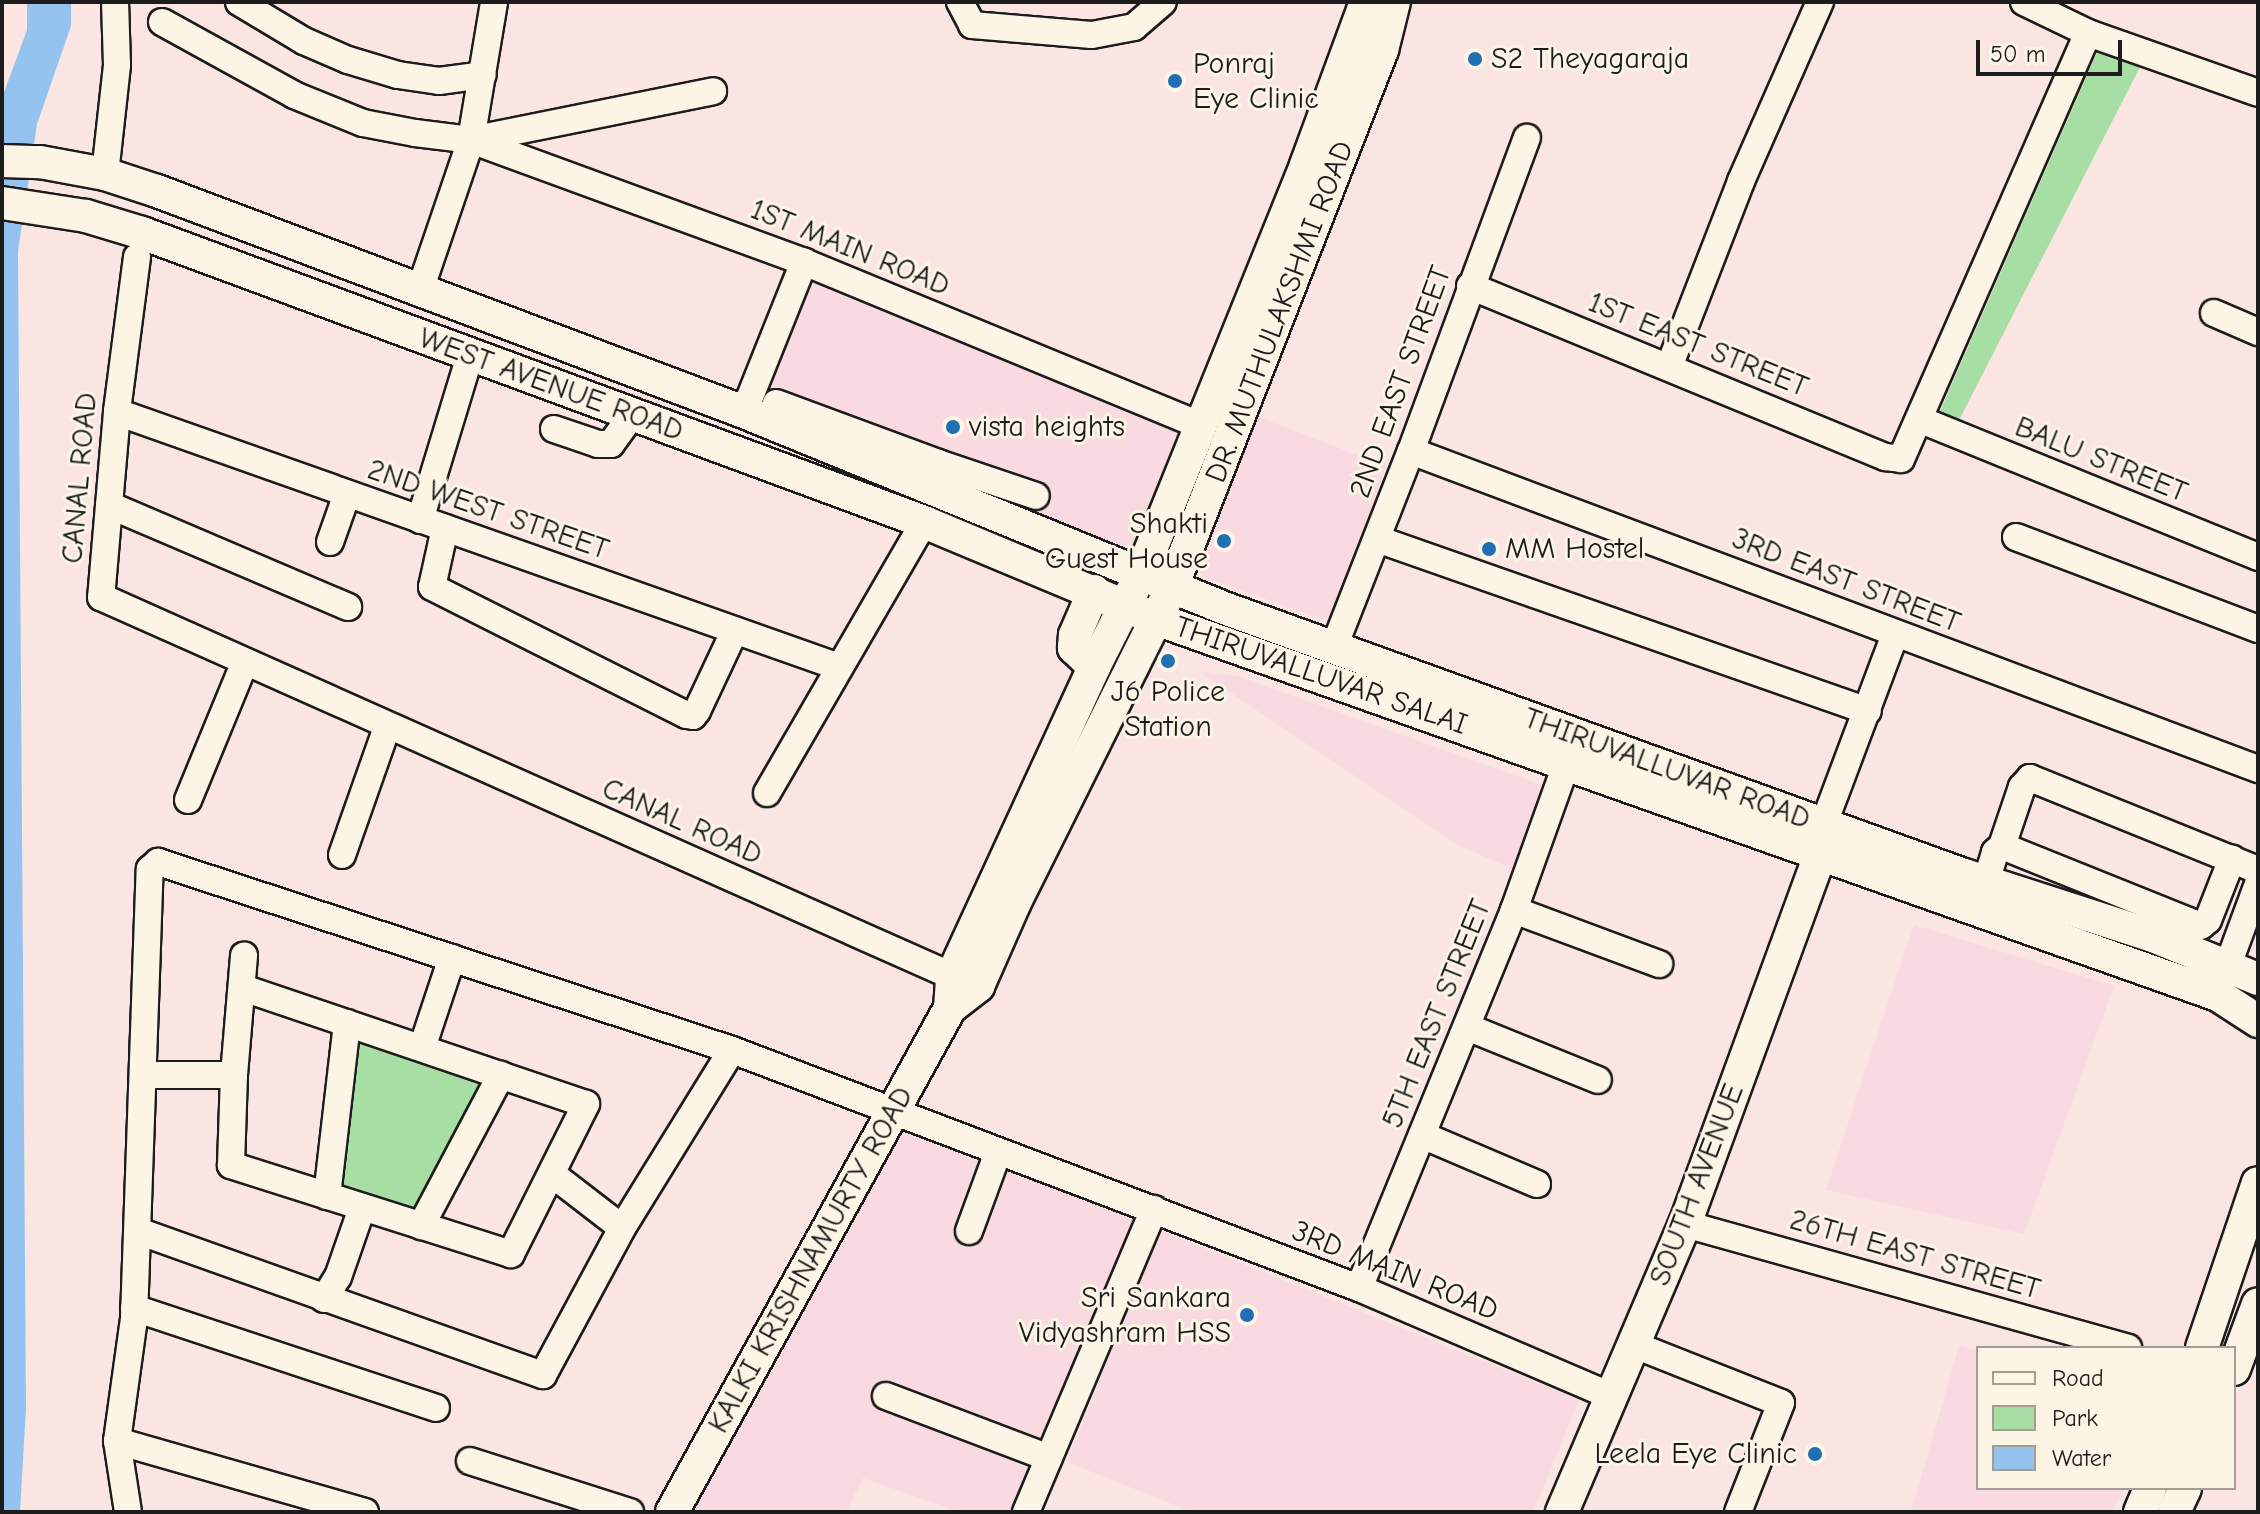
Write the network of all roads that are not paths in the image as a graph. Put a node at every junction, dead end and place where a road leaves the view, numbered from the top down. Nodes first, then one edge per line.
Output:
1 (115, 2) edge
2 (239, 2) edge
3 (494, 2) edge
4 (960, 2) edge
5 (1163, 2) edge
6 (1366, 2) edge
7 (1394, 2) edge
8 (1820, 2) edge
9 (2035, 4) edge
10 (162, 22) dead end
11 (2088, 33) junction
12 (483, 75) junction
13 (713, 91) dead end
14 (2258, 93) edge
15 (1527, 138) dead end
16 (471, 140) junction
17 (2, 161) edge
18 (105, 174) junction
19 (18, 204) edge
20 (137, 257) dead end
21 (804, 262) junction
22 (1470, 286) junction
23 (419, 293) junction
24 (2214, 313) dead end
25 (2258, 332) edge
26 (470, 355) junction
27 (1669, 367) junction
28 (776, 403) dead end
29 (117, 412) junction
30 (744, 412) junction
31 (632, 415) junction
32 (1921, 420) junction
33 (1201, 426) junction
34 (554, 429) dead end
35 (1411, 451) junction
36 (935, 476) junction
37 (347, 494) junction
38 (1036, 496) dead end
39 (109, 505) junction
40 (924, 522) junction
41 (433, 524) junction
42 (2016, 537) dead end
43 (1377, 539) junction
44 (330, 542) dead end
45 (1080, 548) joint
46 (2258, 557) edge
47 (1141, 574) junction
48 (1172, 587) junction
49 (1094, 591) junction
50 (1126, 605) junction
51 (348, 607) dead end
52 (1156, 619) junction
53 (2258, 629) edge
54 (735, 630) junction
55 (1895, 634) junction
56 (1334, 647) junction
57 (245, 662) junction
58 (839, 667) junction
59 (1094, 667) junction
60 (1868, 711) junction
61 (387, 727) junction
62 (1567, 762) junction
63 (2258, 769) edge
64 (767, 793) dead end
65 (188, 800) dead end
66 (1822, 839) junction
67 (2002, 846) junction
68 (342, 855) dead end
69 (2232, 859) junction
70 (2258, 870) edge
71 (1986, 882) junction
72 (2258, 884) edge
73 (1514, 910) junction
74 (244, 955) dead end
75 (452, 958) junction
76 (1659, 964) dead end
77 (2228, 965) junction
78 (952, 976) junction
79 (2258, 979) edge
80 (243, 988) junction
81 (950, 1008) junction
82 (2258, 1021) edge
83 (347, 1023) junction
84 (1467, 1027) junction
85 (422, 1048) junction
86 (732, 1050) junction
87 (145, 1075) junction
88 (234, 1075) junction
89 (501, 1075) junction
90 (1598, 1080) dead end
91 (891, 1112) junction
92 (1422, 1135) junction
93 (998, 1152) junction
94 (552, 1174) junction
95 (2258, 1183) edge
96 (1537, 1184) dead end
97 (327, 1196) junction
98 (362, 1208) junction
99 (1154, 1209) junction
100 (1685, 1224) junction
101 (421, 1226) junction
102 (622, 1228) junction
103 (138, 1231) junction
104 (969, 1231) dead end
105 (1359, 1288) junction
106 (324, 1299) junction
107 (2258, 1304) edge
108 (134, 1308) junction
109 (2252, 1339) edge
110 (1632, 1344) junction
111 (2121, 1346) edge
112 (2203, 1346) edge
113 (2236, 1366) edge
114 (1609, 1395) junction
115 (886, 1396) dead end
116 (436, 1408) dead end
117 (117, 1441) junction
118 (1049, 1458) junction
119 (470, 1461) dead end
120 (2149, 1490) edge
121 (2184, 1490) edge
122 (128, 1512) edge
123 (365, 1512) edge
124 (630, 1512) edge
125 (672, 1512) edge
126 (1026, 1512) edge
127 (1562, 1512) edge
128 (1738, 1512) edge
129 (2140, 1512) edge
130 (2174, 1512) edge

1 - 18 street
2 - 12 street
3 - 12 street
4 - 5 street
6 - 33 main road, DR. MUTHULAKSHMI ROAD
7 - 48 main road, DR. MUTHULAKSHMI ROAD
8 - 27 street
9 - 11 street
10 - 16 street
11 - 14 street
11 - 32 street
12 - 16 street
13 - 16 street
15 - 22 street, 2ND EAST STREET
16 - 21 street, 1ST MAIN ROAD
16 - 23 street
17 - 18 main road, WEST AVENUE ROAD
18 - 23 main road, WEST AVENUE ROAD
19 - 26 main road, WEST AVENUE ROAD
20 - 29 street, CANAL ROAD
21 - 30 street
21 - 33 street, 1ST MAIN ROAD
22 - 27 street, 1ST EAST STREET
22 - 35 street, 2ND EAST STREET
23 - 30 main road, WEST AVENUE ROAD
24 - 25 street
26 - 31 main road, WEST AVENUE ROAD
26 - 41 street
27 - 32 street, 1ST EAST STREET
28 - 36 street
29 - 37 street, 2ND WEST STREET
29 - 39 street, CANAL ROAD
30 - 36 main road, WEST AVENUE ROAD
31 - 34 street
31 - 40 main road, WEST AVENUE ROAD
32 - 46 street, BALU STREET
33 - 47 main road, DR. MUTHULAKSHMI ROAD
35 - 43 street, 2ND EAST STREET
35 - 55 street, 3RD EAST STREET
36 - 38 street
36 - 45 main road, WEST AVENUE ROAD
37 - 41 street, 2ND WEST STREET
37 - 44 street
39 - 51 street
39 - 57 street, CANAL ROAD
40 - 49 main road, WEST AVENUE ROAD
40 - 58 street
41 - 54 street, 2ND WEST STREET
41 - 54 street
42 - 53 street
43 - 56 street, 2ND EAST STREET
43 - 60 street
45 - 47 main road, THIRUVALLUVAR ROAD
47 - 48 main road, THIRUVALLUVAR ROAD
47 - 50 main road, DR. MUTHULAKSHMI ROAD
48 - 52 main road, DR. MUTHULAKSHMI ROAD
48 - 56 main road, THIRUVALLUVAR ROAD
49 - 50 main road, THIRUVALLUVAR SALAI
49 - 59 main road
50 - 52 main road, THIRUVALLUVAR SALAI
50 - 59 main road, KALKI KRISHNAMURTY ROAD
52 - 62 main road, THIRUVALLUVAR SALAI
52 - 81 main road, KALKI KRISHNAMURTY ROAD
54 - 58 street, 2ND WEST STREET
55 - 60 street
55 - 63 street, 3RD EAST STREET
56 - 66 main road, THIRUVALLUVAR ROAD
57 - 61 street, CANAL ROAD
57 - 65 street
58 - 64 street
59 - 78 main road, KALKI KRISHNAMURTY ROAD
60 - 66 street
61 - 68 street
61 - 78 street, CANAL ROAD
62 - 66 main road, THIRUVALLUVAR SALAI
62 - 73 street, 5TH EAST STREET
66 - 71 main road, THIRUVALLUVAR ROAD
66 - 82 main road, THIRUVALLUVAR ROAD
66 - 100 main road, SOUTH AVENUE
67 - 69 street
67 - 69 street
67 - 71 street
69 - 70 street
71 - 77 main road, THIRUVALLUVAR ROAD
72 - 77 street
73 - 76 street
73 - 84 street, 5TH EAST STREET
74 - 80 street
75 - 85 street
75 - 86 street, 3RD MAIN ROAD
75 - 87 street, 3RD MAIN ROAD
77 - 79 main road, THIRUVALLUVAR ROAD
78 - 81 main road, KALKI KRISHNAMURTY ROAD
80 - 83 street
80 - 88 street
81 - 91 main road, KALKI KRISHNAMURTY ROAD
83 - 85 street
83 - 97 street
84 - 90 street
84 - 92 street, 5TH EAST STREET
85 - 89 street
86 - 91 street, 3RD MAIN ROAD
86 - 102 street
87 - 88 street
87 - 103 street
88 - 97 street
89 - 94 street
89 - 101 street
91 - 93 street, 3RD MAIN ROAD
91 - 125 main road, KALKI KRISHNAMURTY ROAD
92 - 96 street
92 - 105 street, 5TH EAST STREET
93 - 99 street, 3RD MAIN ROAD
93 - 104 street
94 - 101 street
94 - 102 street
95 - 112 main road
97 - 98 street
98 - 101 street
98 - 106 street
99 - 105 street, 3RD MAIN ROAD
99 - 118 street
100 - 110 main road, SOUTH AVENUE
100 - 111 street, 26TH EAST STREET
102 - 106 street
103 - 106 street
103 - 108 street
105 - 114 street, 3RD MAIN ROAD
107 - 109 main road
108 - 116 street
108 - 117 street
109 - 113 main road
110 - 114 main road, SOUTH AVENUE
110 - 128 street
114 - 127 main road, SOUTH AVENUE
115 - 118 street
117 - 122 street
117 - 123 street
118 - 126 street
119 - 124 street
120 - 129 main road
121 - 130 main road

